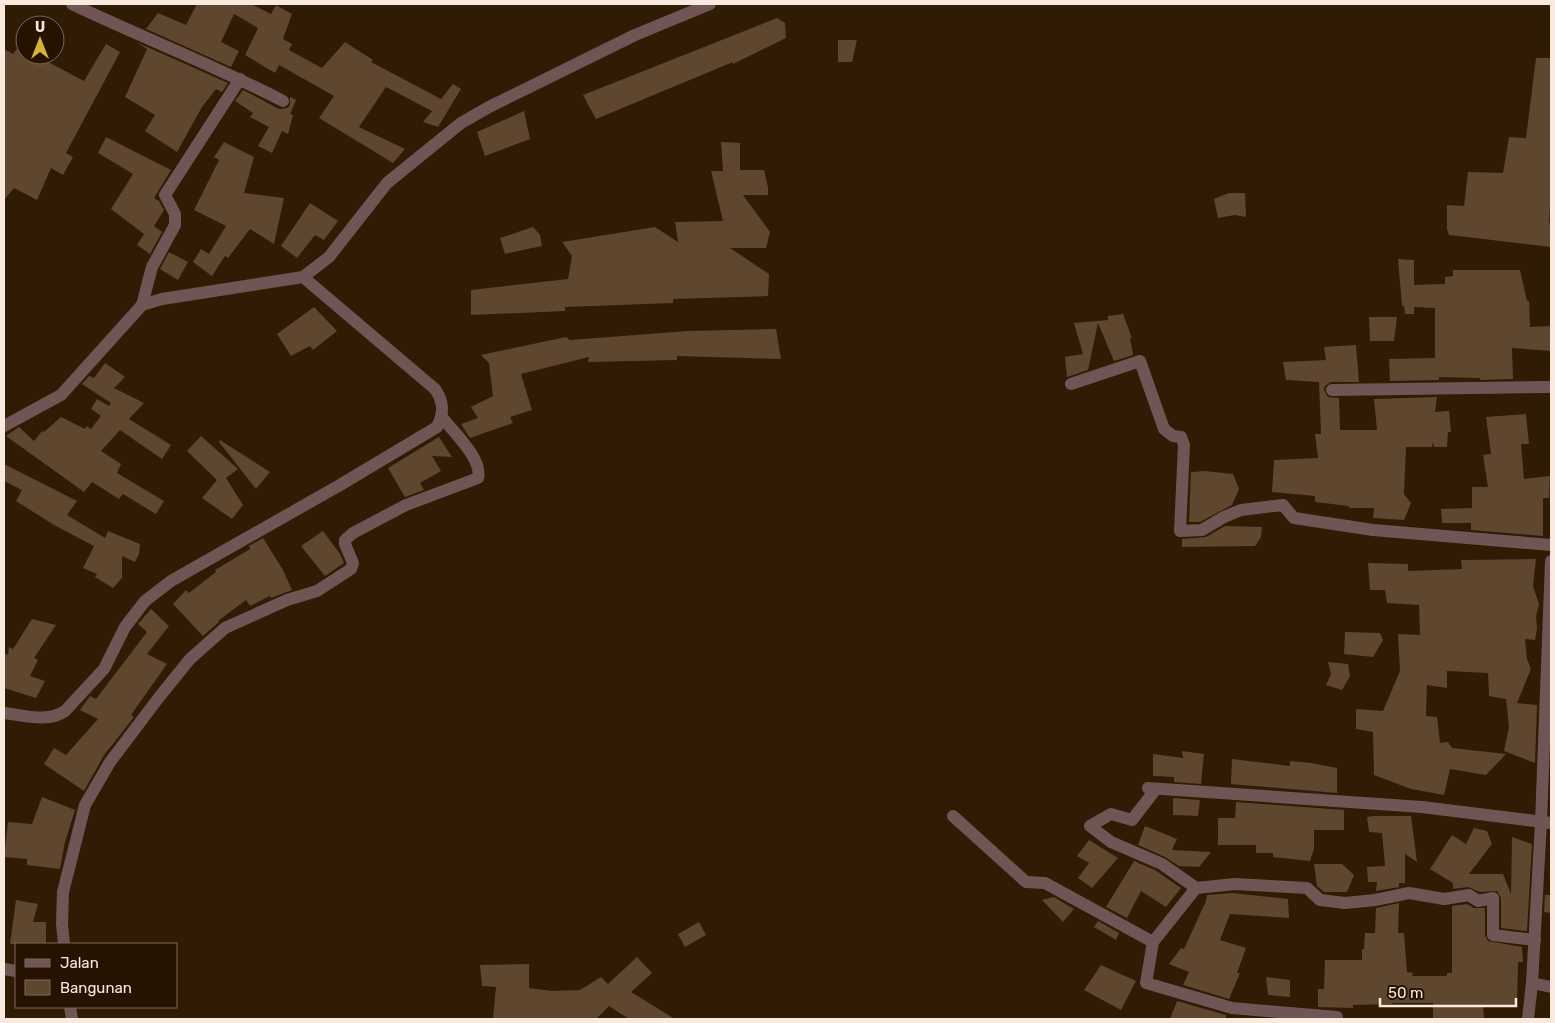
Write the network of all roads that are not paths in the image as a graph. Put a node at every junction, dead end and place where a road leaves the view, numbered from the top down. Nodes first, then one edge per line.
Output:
1 (72, 4) edge
2 (710, 4) edge
3 (240, 79) junction
4 (283, 101) dead end
5 (303, 277) junction
6 (142, 305) junction
7 (1071, 384) dead end
8 (1551, 387) edge
9 (1332, 390) dead end
10 (442, 417) junction
11 (4, 426) edge
12 (1551, 545) edge
13 (1551, 561) edge
14 (4, 713) edge
15 (953, 816) dead end
16 (1546, 823) edge
17 (1196, 888) junction
18 (1535, 940) junction
19 (1153, 942) junction
20 (64, 943) edge
21 (1532, 983) junction
22 (1551, 987) edge
23 (1337, 1017) dead end
24 (1528, 1019) edge

1 - 3 street
2 - 5 street
3 - 4 street
3 - 6 street
5 - 6 street
5 - 10 street
6 - 11 street
7 - 12 street
8 - 9 street
10 - 14 street
10 - 20 street
13 - 16 street
15 - 19 street
16 - 17 street
16 - 18 street
17 - 18 street
17 - 19 street
18 - 21 street
19 - 23 street
21 - 22 street
21 - 24 street

